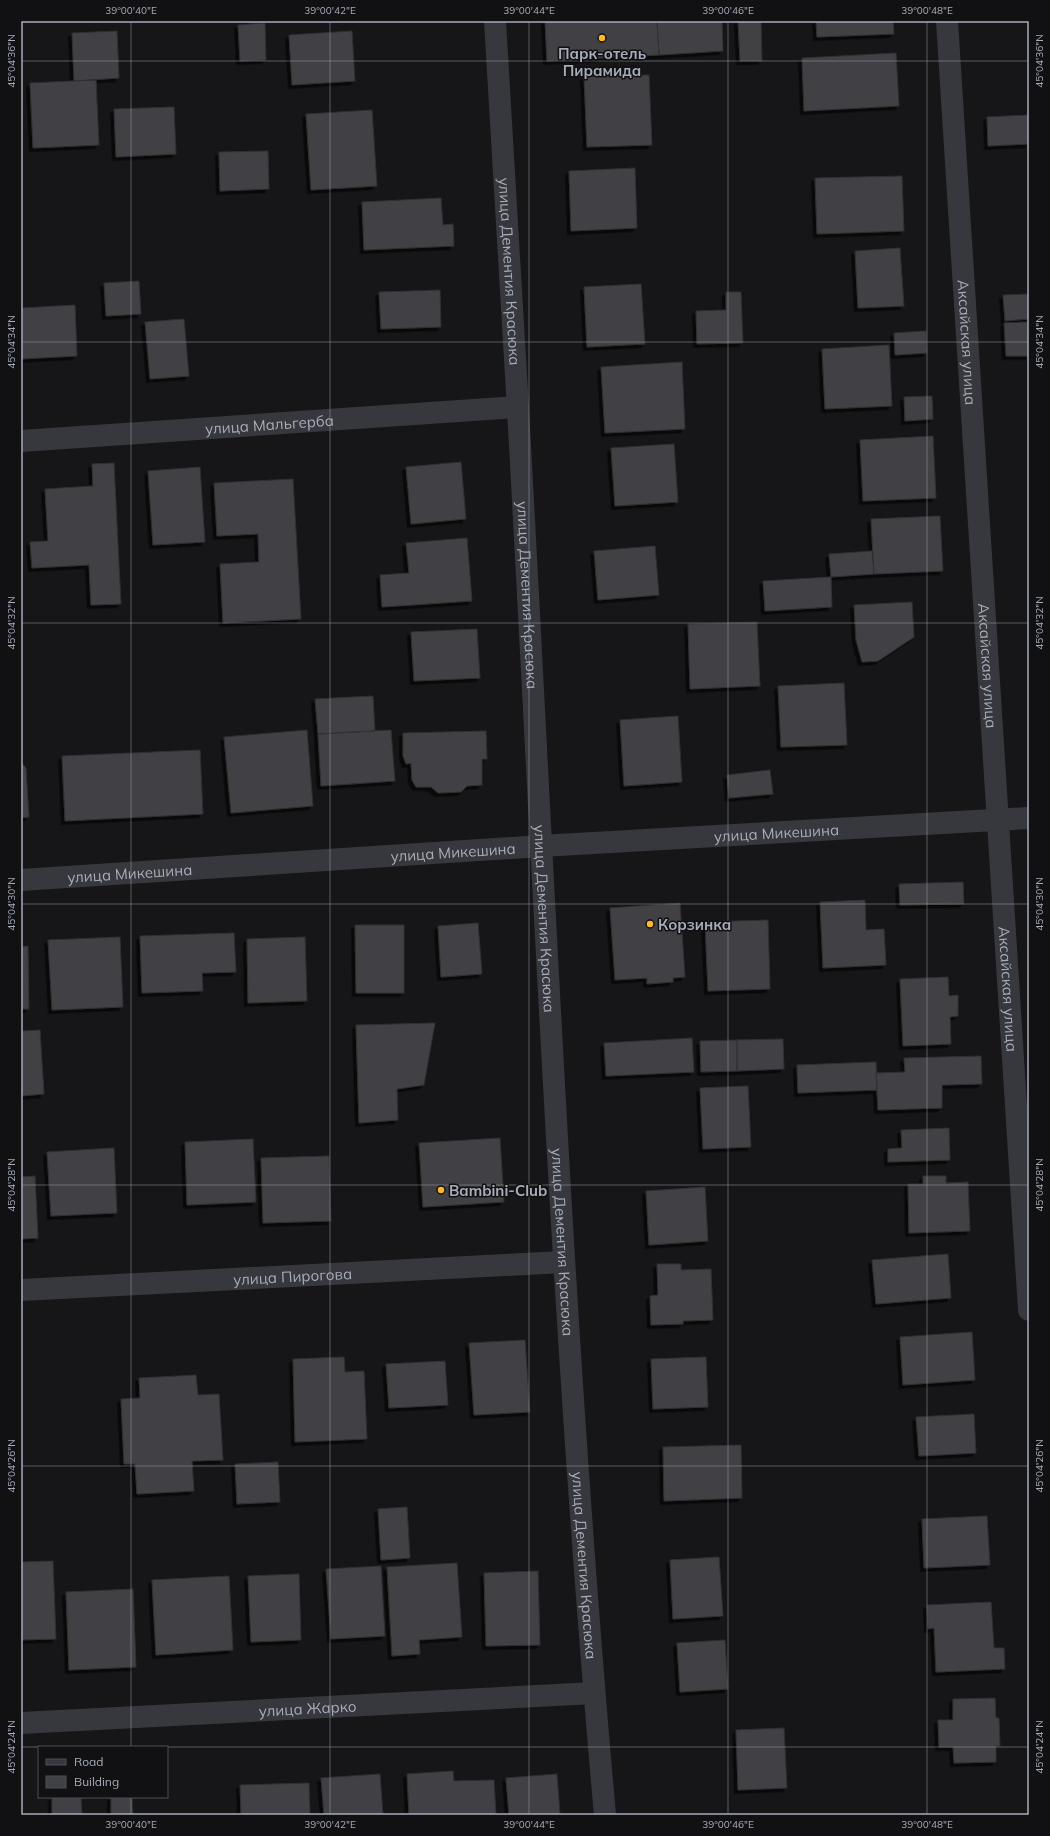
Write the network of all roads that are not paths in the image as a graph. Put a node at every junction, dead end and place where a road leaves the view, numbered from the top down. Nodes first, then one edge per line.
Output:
1 (495, 21) edge
2 (947, 21) edge
3 (518, 408) junction
4 (21, 441) edge
5 (1029, 818) edge
6 (998, 820) junction
7 (541, 846) junction
8 (21, 880) edge
9 (564, 1262) junction
10 (21, 1290) edge
11 (1029, 1310) edge
12 (594, 1693) junction
13 (21, 1723) edge
14 (604, 1815) edge

1 - 3 street, улица Дементия Красюка
2 - 6 street, Аксайская улица
3 - 4 street, улица Мальгерба
3 - 7 street, улица Дементия Красюка
5 - 6 street, улица Микешина
6 - 7 street, улица Микешина
6 - 11 street, Аксайская улица
7 - 8 street, улица Микешина
7 - 9 street, улица Дементия Красюка
9 - 10 street, улица Пирогова
9 - 12 street, улица Дементия Красюка
12 - 13 street, улица Жарко
12 - 14 street, улица Дементия Красюка

